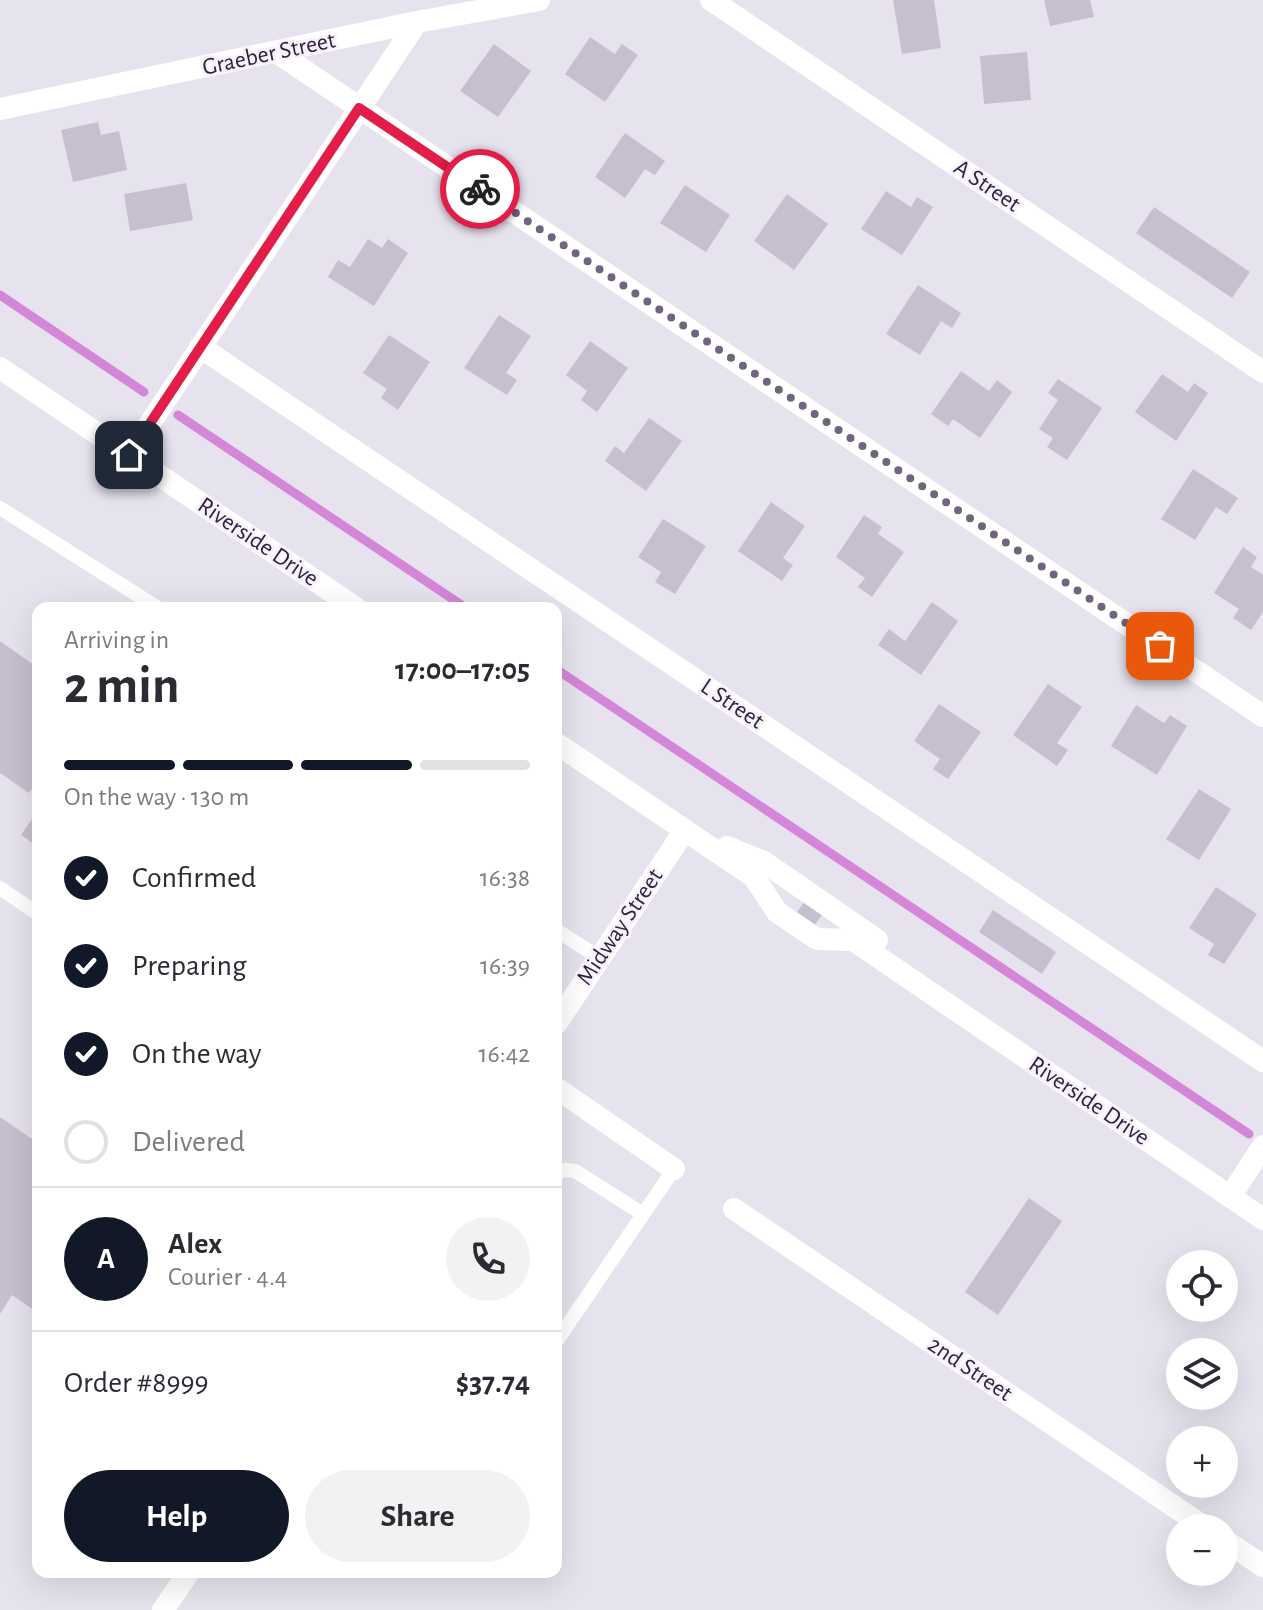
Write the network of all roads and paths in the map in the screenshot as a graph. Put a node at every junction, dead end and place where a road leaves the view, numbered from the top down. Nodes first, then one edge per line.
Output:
1 (539, 0) edge
2 (711, 0) edge
3 (417, 22) junction
4 (278, 53) junction
5 (359, 108) junction
6 (0, 109) edge
7 (200, 347) junction
8 (0, 368) edge
9 (1263, 372) edge
10 (129, 455) junction
11 (0, 508) edge
12 (149, 602) edge
13 (347, 602) edge
14 (1263, 716) edge
15 (562, 747) edge
16 (685, 830) junction
17 (0, 888) edge
18 (32, 910) edge
19 (562, 934) edge
20 (600, 958) junction
21 (914, 983) junction
22 (562, 1015) edge
23 (1263, 1061) edge
24 (562, 1092) edge
25 (1263, 1146) edge
26 (674, 1169) joint
27 (562, 1171) edge
28 (1230, 1197) junction
29 (734, 1209) dead end
30 (643, 1214) junction
31 (1263, 1219) edge
32 (562, 1333) edge
33 (1185, 1514) edge
34 (1238, 1549) edge
35 (1263, 1566) edge
36 (185, 1578) edge
37 (163, 1610) edge

1 - 3 street, Graeber Street
2 - 9 street, A Street
3 - 4 street, Graeber Street
3 - 5 street
4 - 5 street
4 - 6 street, Graeber Street
5 - 7 street
5 - 14 street
7 - 10 street
7 - 23 street, L Street
8 - 10 street, Riverside Drive
10 - 13 street, Riverside Drive
11 - 12 lane
15 - 16 street, Riverside Drive
16 - 20 street, Midway Street
16 - 21 street, Riverside Drive
16 - 21 street, Riverside Drive
17 - 18 lane
19 - 20 lane
20 - 22 street, Midway Street
21 - 28 street, Riverside Drive
24 - 26 street
25 - 28 street
26 - 30 lane
27 - 30 lane
28 - 31 street, Riverside Drive
29 - 33 street, 2nd Street
30 - 32 lane
34 - 35 street
36 - 37 street

